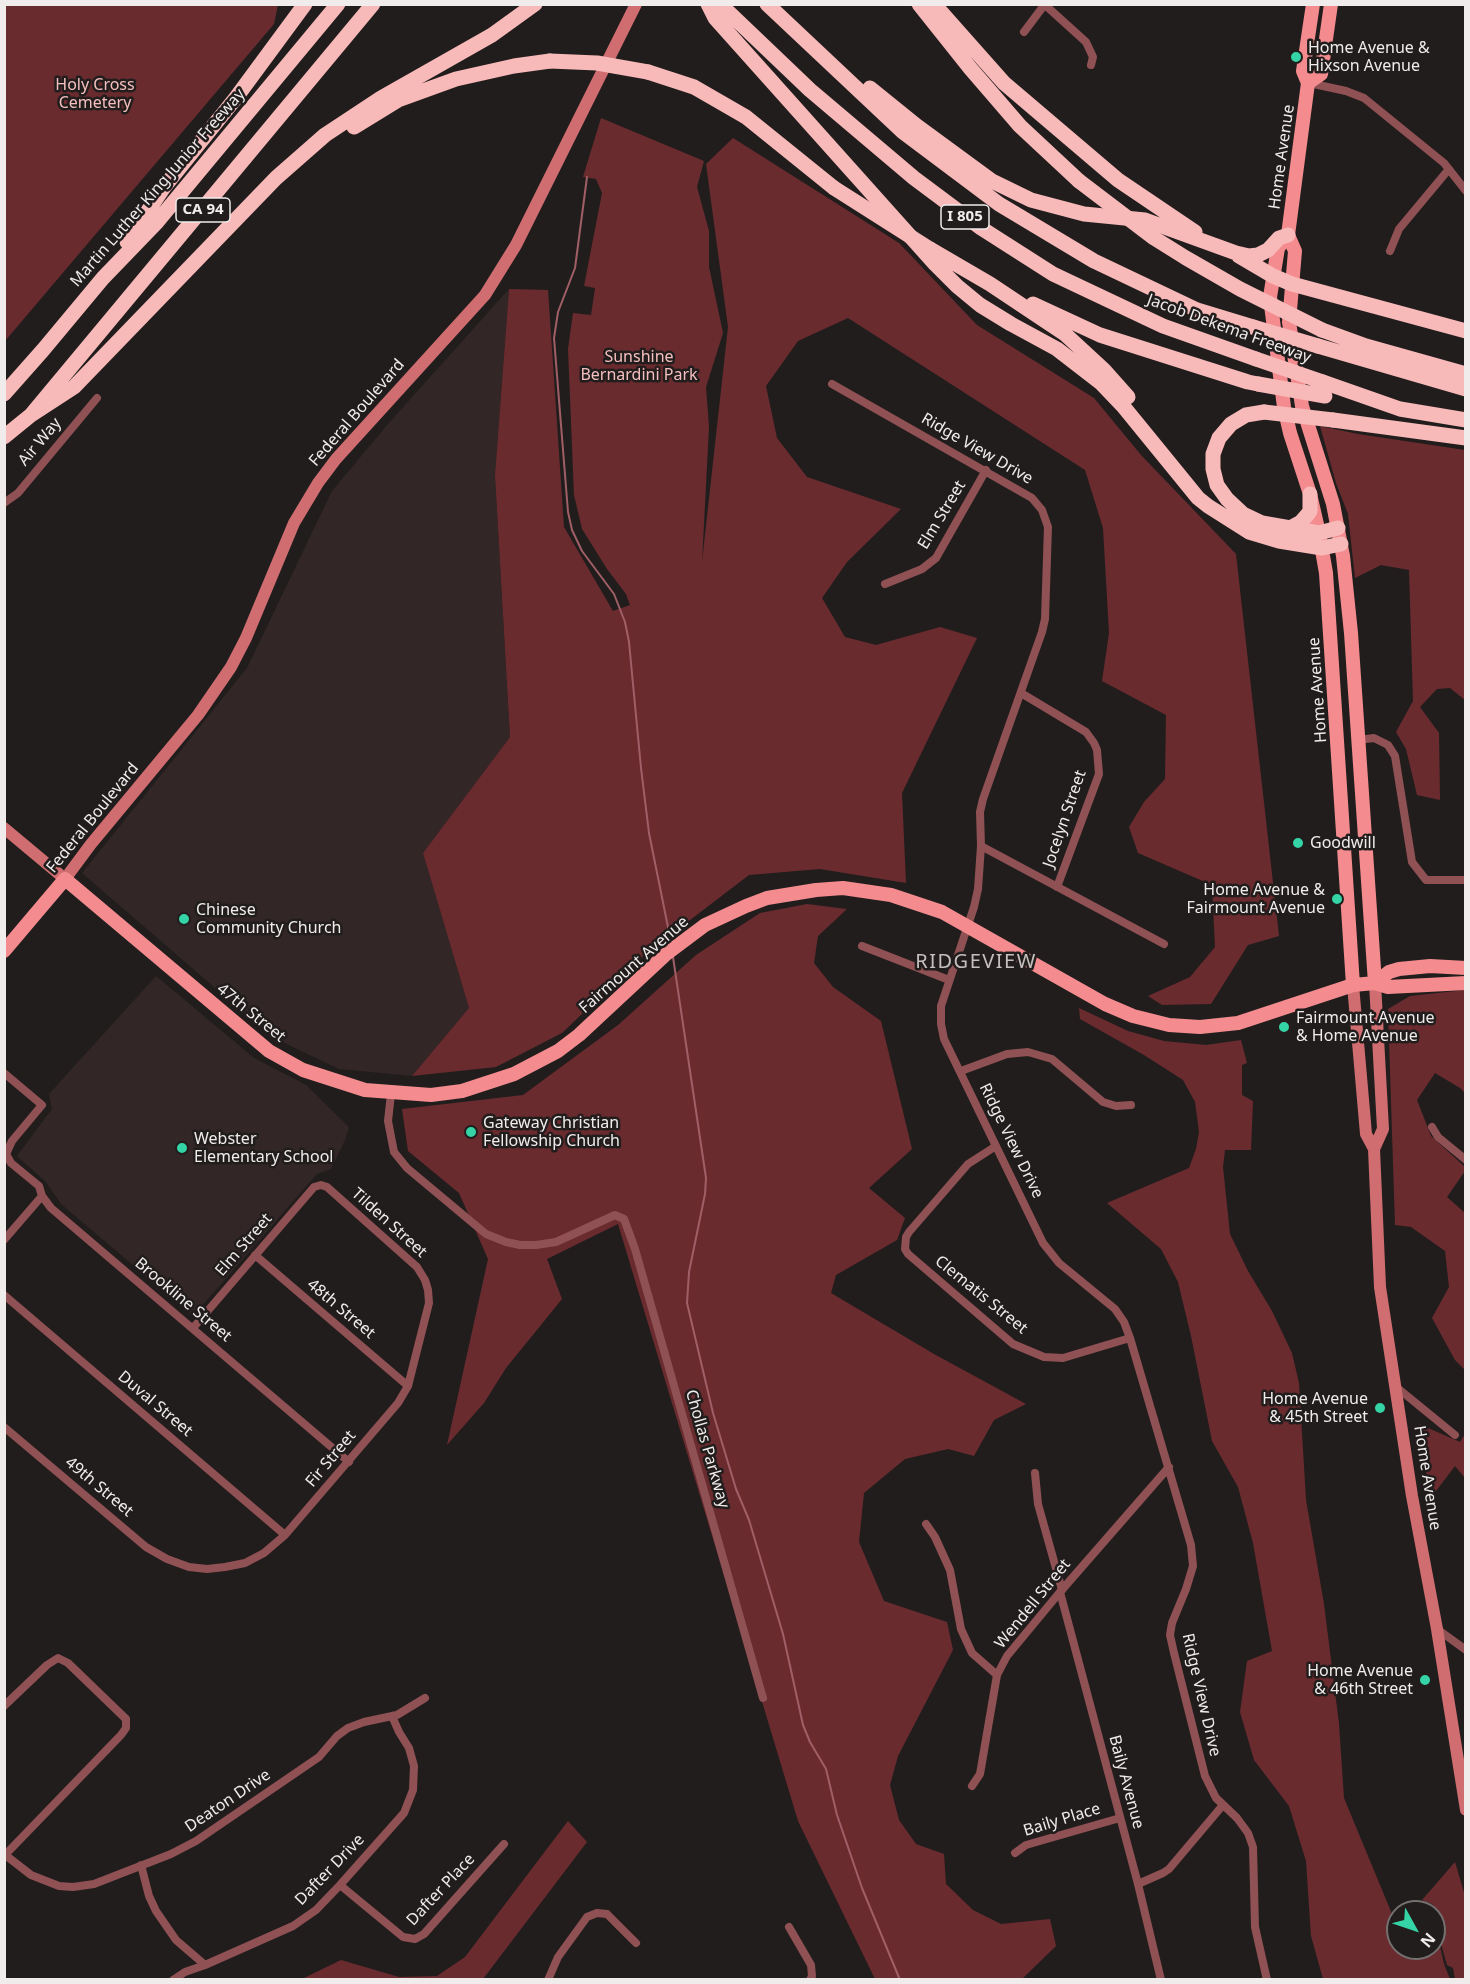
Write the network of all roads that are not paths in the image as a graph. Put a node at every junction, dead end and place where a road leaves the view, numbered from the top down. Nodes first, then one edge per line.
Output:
1 (297, 4) edge
2 (305, 4) edge
3 (338, 4) edge
4 (373, 4) edge
5 (535, 4) edge
6 (636, 4) edge
7 (708, 4) edge
8 (720, 4) edge
9 (767, 4) edge
10 (919, 4) edge
11 (934, 4) edge
12 (1313, 4) edge
13 (1331, 4) edge
14 (1044, 5) edge
15 (785, 21) junction
16 (1023, 32) dead end
17 (1091, 65) dead end
18 (254, 73) junction
19 (1308, 83) junction
20 (1449, 169) junction
21 (276, 178) junction
22 (1466, 192) edge
23 (1288, 235) junction
24 (1214, 246) junction
25 (1390, 252) dead end
26 (1236, 254) junction
27 (1273, 276) junction
28 (103, 278) junction
29 (990, 284) junction
30 (1292, 284) junction
31 (1466, 331) edge
32 (1466, 374) edge
33 (832, 384) dead end
34 (1466, 388) edge
35 (1324, 389) junction
36 (4, 394) edge
37 (97, 398) dead end
38 (31, 415) junction
39 (1466, 420) edge
40 (4, 437) edge
41 (1466, 438) edge
42 (986, 470) junction
43 (1185, 481) junction
44 (1310, 494) junction
45 (4, 503) edge
46 (1338, 528) junction
47 (1288, 529) junction
48 (1321, 541) junction
49 (1341, 544) junction
50 (885, 584) dead end
51 (1021, 693) junction
52 (1358, 740) junction
53 (4, 828) edge
54 (981, 846) junction
55 (65, 879) junction
56 (1466, 880) edge
57 (1058, 887) junction
58 (967, 925) junction
59 (1164, 944) dead end
60 (862, 946) dead end
61 (4, 951) edge
62 (1466, 968) edge
63 (949, 980) junction
64 (1375, 983) junction
65 (1466, 983) edge
66 (1353, 985) junction
67 (961, 1071) junction
68 (4, 1072) edge
69 (391, 1094) junction
70 (1131, 1105) dead end
71 (1432, 1127) dead end
72 (996, 1146) junction
73 (1374, 1149) junction
74 (1466, 1160) edge
75 (321, 1185) joint
76 (42, 1196) junction
77 (4, 1240) edge
78 (255, 1256) junction
79 (428, 1290) joint
80 (4, 1295) edge
81 (193, 1328) junction
82 (1130, 1338) junction
83 (408, 1386) junction
84 (1395, 1386) junction
85 (4, 1427) edge
86 (1455, 1435) dead end
87 (349, 1462) junction
88 (1168, 1467) junction
89 (1035, 1473) dead end
90 (926, 1524) dead end
91 (285, 1535) junction
92 (178, 1564) joint
93 (1061, 1591) junction
94 (1437, 1629) junction
95 (1466, 1650) edge
96 (997, 1675) junction
97 (425, 1698) dead end
98 (763, 1698) dead end
99 (4, 1706) edge
100 (392, 1716) junction
101 (972, 1786) dead end
102 (1223, 1806) junction
103 (1466, 1810) edge
104 (1120, 1818) junction
105 (504, 1844) dead end
106 (1015, 1853) dead end
107 (5, 1855) edge
108 (141, 1865) junction
109 (1138, 1884) junction
110 (340, 1885) junction
111 (789, 1927) dead end
112 (636, 1943) dead end
113 (205, 1965) junction
114 (173, 1980) edge
115 (548, 1980) edge
116 (810, 1980) edge
117 (1161, 1980) edge
118 (1267, 1980) edge

1 - 18 highway
2 - 18 highway
3 - 28 highway, Martin Luther King Junior Freeway / CA 94
4 - 38 highway, CA 94
5 - 21 highway
6 - 55 main road, Federal Boulevard
7 - 43 highway
8 - 35 highway, Jacob Dekema Freeway / I 805, bridge
9 - 15 highway, Jacob Dekema Freeway / I 805
10 - 32 highway, bridge
11 - 24 highway
12 - 19 main road, Home Avenue
13 - 19 main road, Home Avenue
14 - 16 street
14 - 17 street
15 - 24 highway
15 - 34 highway, Jacob Dekema Freeway / I 805, bridge
18 - 28 highway
19 - 20 street
19 - 23 main road, Home Avenue
20 - 22 street
20 - 25 street
21 - 29 highway, bridge
21 - 38 highway
23 - 26 highway
23 - 27 main road, Home Avenue
23 - 30 main road, Home Avenue
24 - 26 highway
26 - 27 highway
27 - 30 highway
27 - 44 main road, Home Avenue
28 - 36 highway, Martin Luther King Junior Freeway / CA 94
29 - 35 highway, bridge
29 - 43 highway
30 - 31 highway
30 - 46 main road, Home Avenue
33 - 42 street, Ridge View Drive
35 - 39 highway
37 - 45 street, Air Way
38 - 40 highway, CA 94
41 - 47 highway, bridge
42 - 50 street, Elm Street
42 - 51 street, Ridge View Drive
43 - 48 highway
44 - 47 highway
44 - 48 main road, Home Avenue
46 - 48 highway
46 - 49 main road, Home Avenue
47 - 48 highway
48 - 49 highway
48 - 66 main road, Home Avenue
49 - 52 main road, Home Avenue
51 - 54 street, Ridge View Drive
51 - 57 street, Jocelyn Street
52 - 56 street
52 - 64 main road, Home Avenue
53 - 55 main road, 47th Street
54 - 57 street
54 - 58 street, Ridge View Drive
55 - 61 main road, Federal Boulevard
55 - 69 main road, 47th Street
57 - 59 street
58 - 63 street, Ridge View Drive
58 - 66 main road, Fairmount Avenue
58 - 69 main road, Fairmount Avenue
60 - 63 street
62 - 64 main road, Fairmount Avenue
63 - 67 street, Ridge View Drive
64 - 65 main road, Fairmount Avenue
64 - 66 main road, Fairmount Avenue
64 - 73 main road, Home Avenue
66 - 73 main road, Home Avenue
67 - 70 street
67 - 72 street, Ridge View Drive
68 - 76 street, Brookline Street
69 - 98 street, Chollas Parkway
71 - 74 street
72 - 82 street, Ridge View Drive
72 - 82 street, Clematis Street
73 - 84 main road, Home Avenue
75 - 78 street, Elm Street
75 - 79 street, Tilden Street
76 - 77 street
76 - 81 street, Brookline Street
78 - 81 street, Elm Street
78 - 83 street, 48th Street
79 - 83 street, Fir Street
80 - 91 street, Duval Street
81 - 87 street, Brookline Street
82 - 88 street, Ridge View Drive
83 - 87 street, Fir Street
84 - 86 street
84 - 94 main road, Home Avenue
85 - 92 street, 49th Street
87 - 91 street, Fir Street
88 - 93 street, Wendell Street
88 - 102 street, Ridge View Drive
89 - 93 street, Baily Avenue
90 - 96 street
91 - 92 street, Fir Street
93 - 96 street, Wendell Street
93 - 104 street, Baily Avenue
94 - 95 street
94 - 103 main road, Home Avenue
96 - 101 street, Wendell Street
97 - 100 street, Deaton Drive
99 - 107 street
100 - 108 street, Deaton Drive
100 - 110 street, Dafter Drive
102 - 109 street
102 - 118 street, Ridge View Drive
104 - 106 street, Baily Place
104 - 109 street, Baily Avenue
105 - 110 street, Dafter Place
107 - 108 street, Deaton Drive
108 - 113 street
109 - 117 street, Baily Avenue
110 - 113 street, Dafter Drive
111 - 116 street
112 - 115 street
113 - 114 street, Dafter Drive

